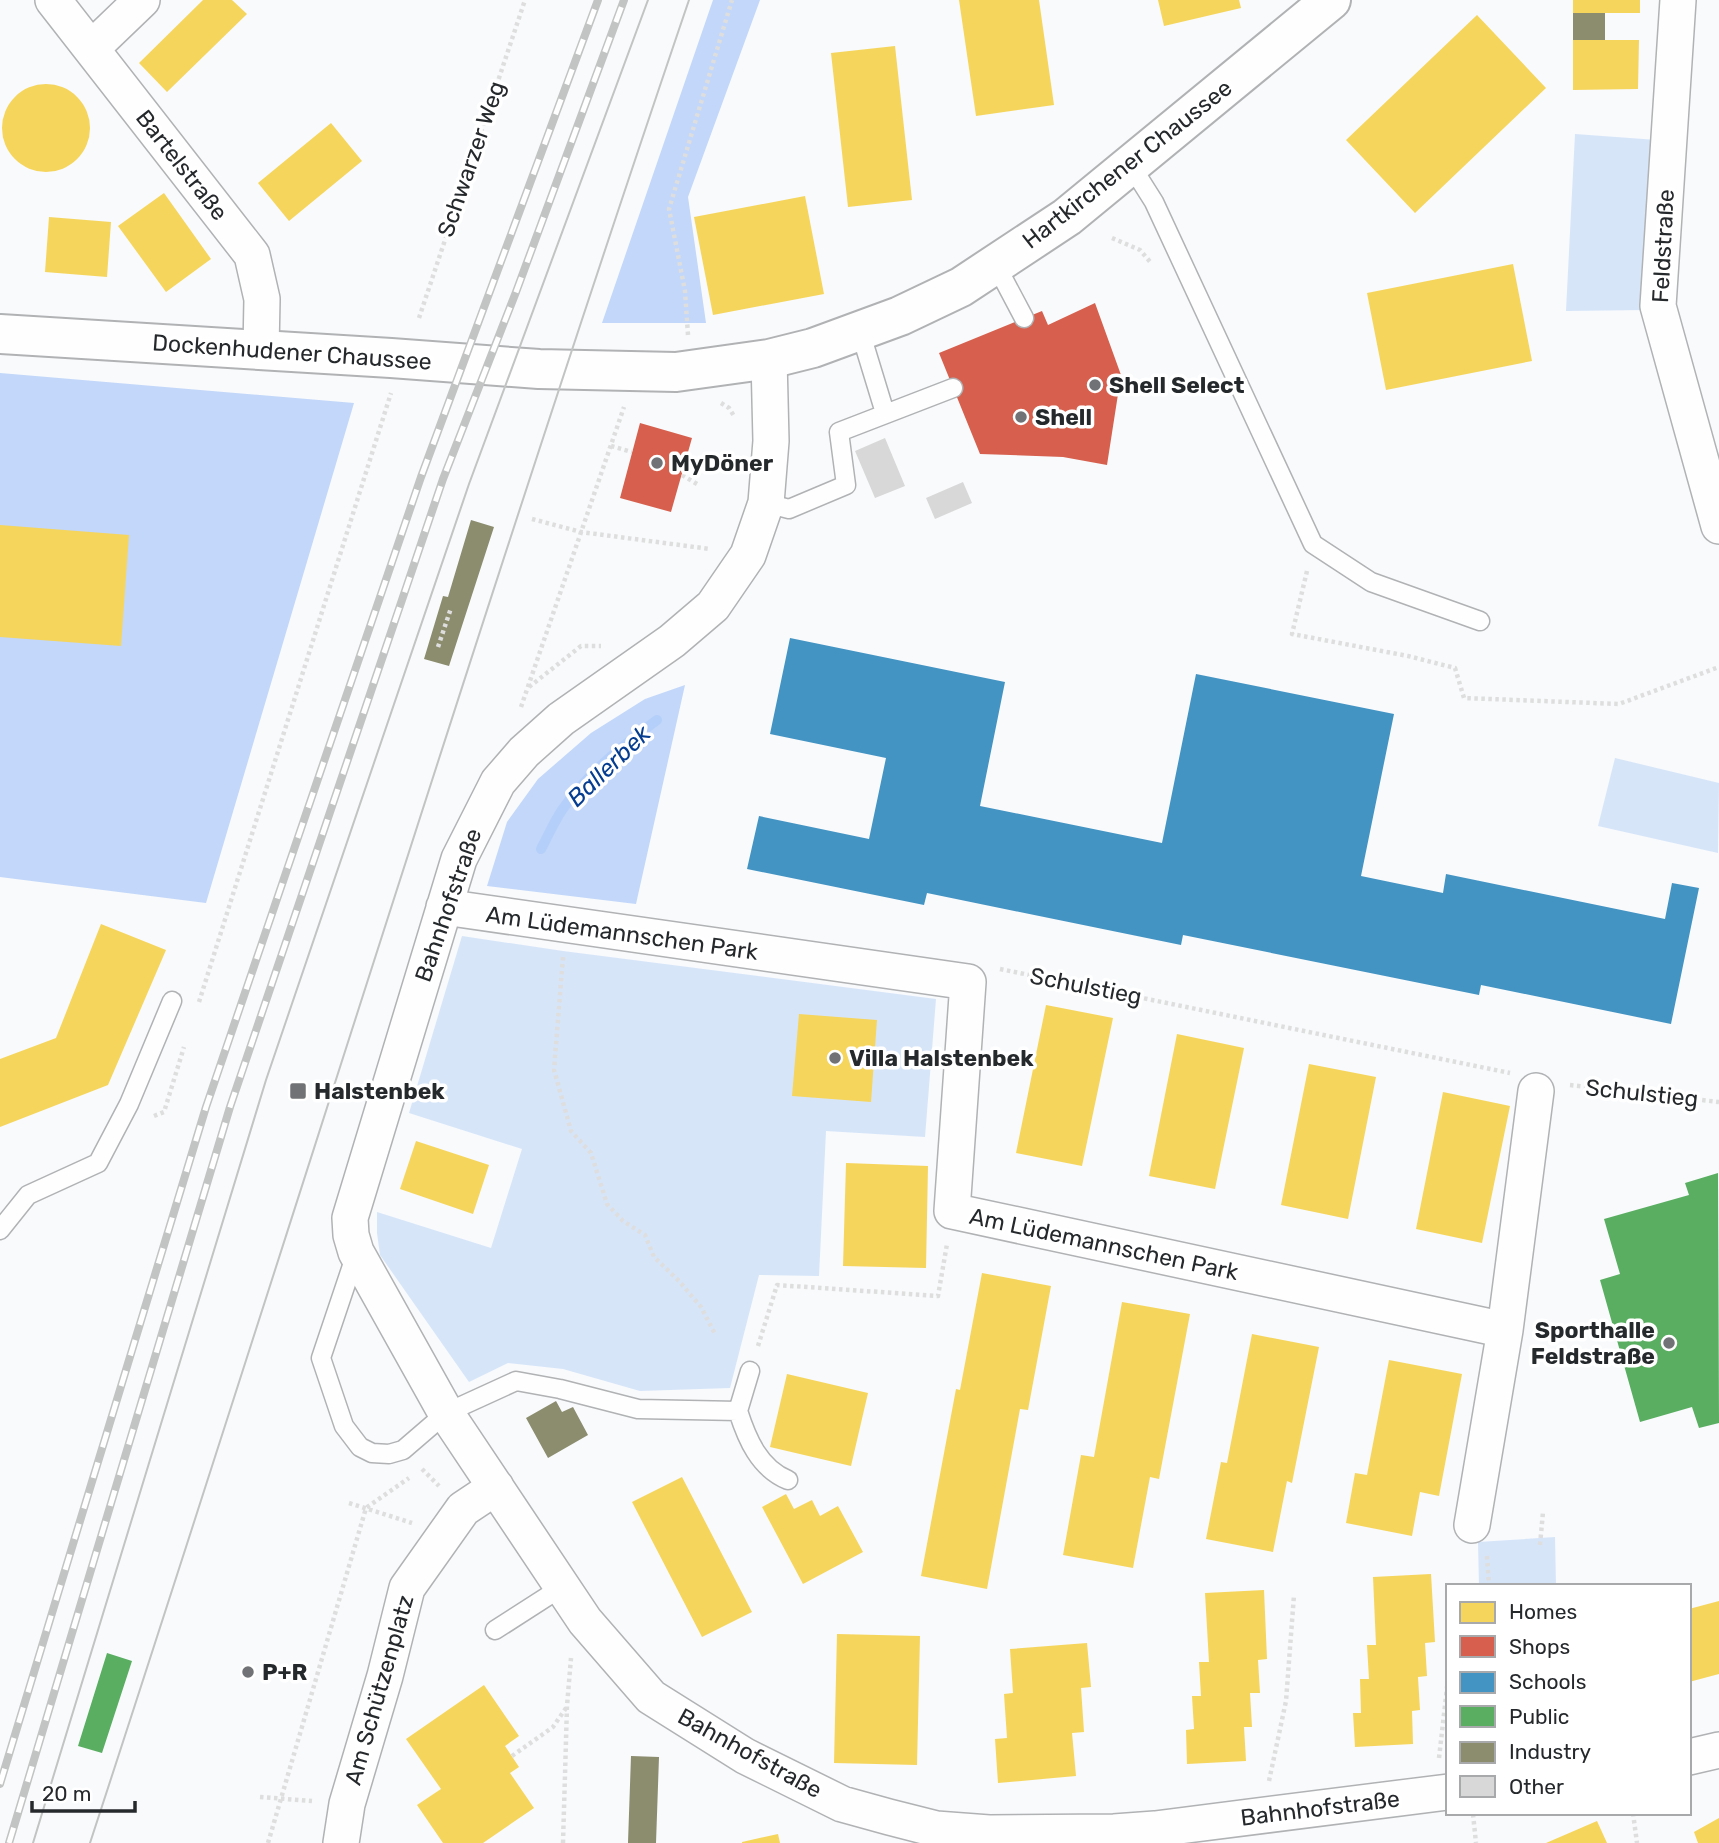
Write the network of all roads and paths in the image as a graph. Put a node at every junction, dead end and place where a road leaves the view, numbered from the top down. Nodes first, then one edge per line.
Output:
1 (52, 0) edge
2 (142, 0) edge
3 (525, 0) edge
4 (732, 0) edge
5 (1331, 0) edge
6 (1678, 0) edge
7 (92, 48) junction
8 (1130, 164) junction
9 (996, 265) junction
10 (419, 318) dead end
11 (1024, 318) dead end
12 (860, 331) junction
13 (0, 334) edge
14 (688, 336) dead end
15 (261, 349) junction
16 (769, 359) junction
17 (584, 370) joint
18 (953, 387) dead end
19 (393, 390) dead end
20 (712, 398) dead end
21 (624, 406) dead end
22 (886, 414) junction
23 (740, 426) dead end
24 (611, 446) junction
25 (632, 452) dead end
26 (682, 475) dead end
27 (697, 484) dead end
28 (766, 503) junction
29 (532, 519) dead end
30 (1719, 526) edge
31 (581, 532) junction
32 (1313, 544) junction
33 (719, 550) dead end
34 (451, 608) dead end
35 (1480, 621) dead end
36 (604, 646) dead end
37 (438, 647) dead end
38 (1719, 667) edge
39 (529, 687) junction
40 (524, 752) junction
41 (444, 907) junction
42 (565, 925) junction
43 (992, 967) dead end
44 (172, 1001) dead end
45 (197, 1007) dead end
46 (185, 1046) dead end
47 (1536, 1082) junction
48 (1719, 1102) edge
49 (114, 1132) junction
50 (952, 1211) junction
51 (0, 1230) edge
52 (356, 1252) junction
53 (1505, 1330) junction
54 (715, 1334) dead end
55 (750, 1371) joint
56 (738, 1411) junction
57 (446, 1413) junction
58 (467, 1444) junction
59 (422, 1469) dead end
60 (411, 1477) dead end
61 (788, 1480) dead end
62 (496, 1487) junction
63 (349, 1503) dead end
64 (366, 1507) junction
65 (1543, 1512) dead end
66 (396, 1518) dead end
67 (1472, 1525) dead end
68 (1540, 1545) dead end
69 (562, 1587) junction
70 (1294, 1595) dead end
71 (585, 1621) junction
72 (495, 1630) dead end
73 (567, 1706) junction
74 (1446, 1712) edge
75 (1719, 1750) edge
76 (512, 1756) dead end
77 (1691, 1757) edge
78 (1441, 1793) edge
79 (260, 1797) dead end
80 (282, 1798) junction
81 (320, 1802) dead end
82 (1272, 1814) junction
83 (1473, 1815) edge
84 (1633, 1815) edge
85 (268, 1843) edge
86 (341, 1843) edge
87 (563, 1843) edge
88 (1476, 1843) edge
89 (1637, 1843) edge

1 - 7 street, Bartelstraße
2 - 7 street
3 - 10 path, Schwarzer Weg
4 - 14 path
5 - 8 main road, Hartkirchener Chaussee
6 - 30 street, Feldstraße
7 - 15 street, Bartelstraße
8 - 9 main road, Hartkirchener Chaussee
8 - 32 lane
9 - 11 lane
9 - 12 main road, Hartkirchener Chaussee
12 - 16 main road, Hartkirchener Chaussee
12 - 22 lane
13 - 15 main road, Dockenhudener Chaussee
15 - 17 main road, Dockenhudener Chaussee
16 - 17 main road, Hartkirchener Chaussee
16 - 28 street, Bahnhofstraße
18 - 22 lane
19 - 45 path
20 - 23 path
21 - 24 path
22 - 28 lane
24 - 25 path
24 - 31 path
26 - 27 path
28 - 40 street, Bahnhofstraße
29 - 31 path
31 - 33 path
31 - 39 path
32 - 35 lane
32 - 38 path
34 - 37 path
36 - 39 path
39 - 40 path
40 - 41 street, Bahnhofstraße
41 - 42 street, Am Lüdemannschen Park
41 - 52 street, Bahnhofstraße
42 - 50 street, Am Lüdemannschen Park
42 - 54 path
43 - 47 path, Schulstieg
44 - 49 lane
46 - 49 path
47 - 48 path, Schulstieg
47 - 53 street
49 - 51 lane
50 - 53 street, Am Lüdemannschen Park
50 - 55 path
52 - 57 street, Bahnhofstraße
52 - 57 lane
53 - 67 street
55 - 56 lane
56 - 57 lane
56 - 61 lane
57 - 58 street, Bahnhofstraße
58 - 59 path
58 - 62 street, Bahnhofstraße
60 - 64 path
62 - 69 street, Bahnhofstraße
62 - 86 street, Am Schützenplatz
63 - 64 path
64 - 66 path
64 - 80 path
65 - 68 path
69 - 71 street, Bahnhofstraße
69 - 72 lane
70 - 82 path
71 - 73 path
71 - 82 street, Bahnhofstraße
73 - 76 path
73 - 87 path
74 - 78 path
75 - 77 street
78 - 82 street, Bahnhofstraße
79 - 80 path
80 - 81 path
80 - 85 path
83 - 88 path
84 - 89 path

